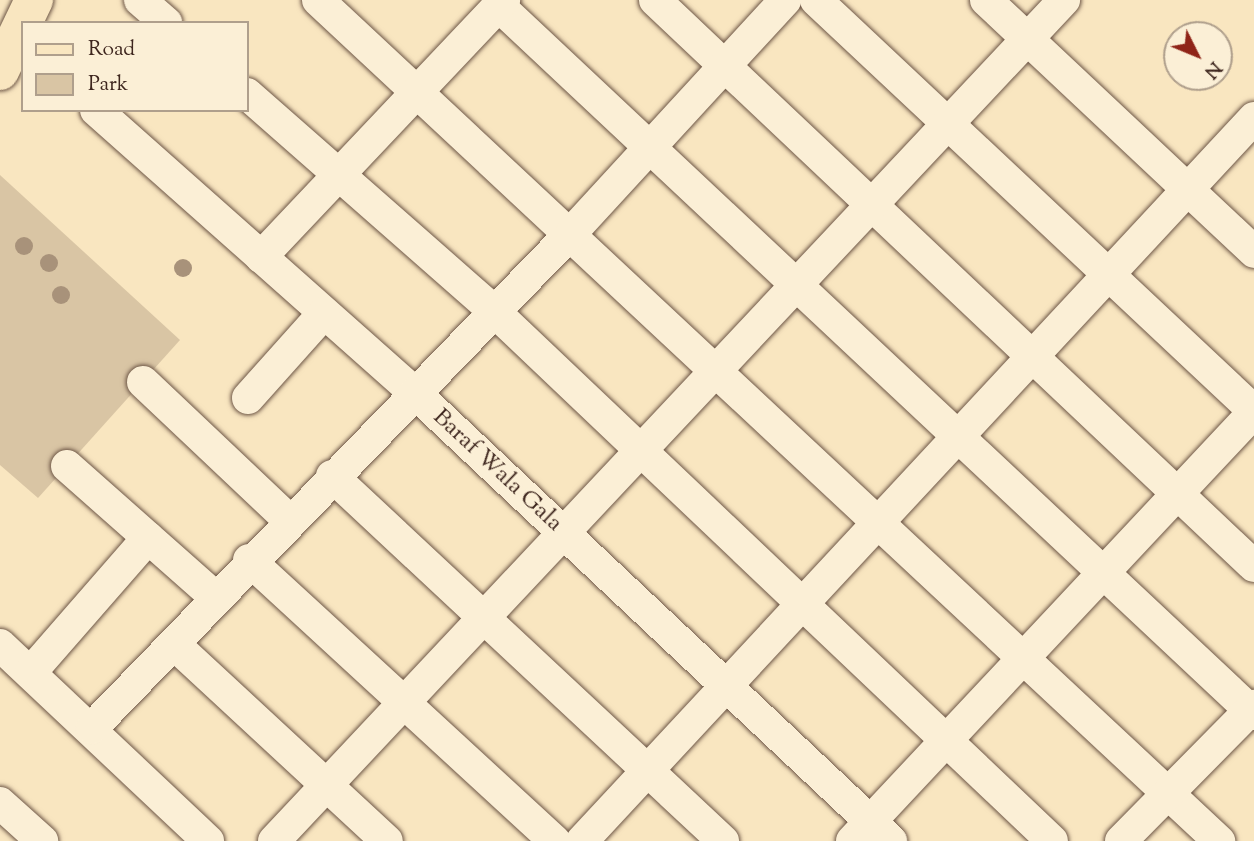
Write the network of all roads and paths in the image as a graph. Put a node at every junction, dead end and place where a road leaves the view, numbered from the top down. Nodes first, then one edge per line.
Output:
1 (34, 0) edge
2 (140, 0) edge
3 (318, 0) edge
4 (655, 0) edge
5 (785, 0) edge
6 (816, 0) edge
7 (986, 0) edge
8 (1064, 0) edge
9 (502, 3) edge
10 (26, 21) edge
11 (164, 21) edge
12 (21, 32) edge
13 (1027, 39) junction
14 (13, 52) edge
15 (724, 68) junction
16 (421, 91) junction
17 (248, 95) edge
18 (98, 112) edge
19 (1254, 118) edge
20 (950, 123) junction
21 (650, 148) junction
22 (338, 174) junction
23 (1188, 190) junction
24 (871, 207) junction
25 (572, 232) junction
26 (1254, 252) edge
27 (261, 257) junction
28 (1109, 275) junction
29 (797, 288) junction
30 (495, 312) junction
31 (324, 313) junction
32 (1032, 357) junction
33 (719, 370) junction
34 (143, 382) dead end
35 (415, 393) junction
36 (248, 398) dead end
37 (1254, 412) edge
38 (958, 437) junction
39 (640, 450) junction
40 (67, 466) dead end
41 (332, 476) junction
42 (1177, 494) junction
43 (289, 520) junction
44 (879, 522) junction
45 (563, 533) junction
46 (148, 538) junction
47 (249, 560) junction
48 (1254, 566) edge
49 (1103, 573) junction
50 (216, 598) junction
51 (803, 604) junction
52 (484, 617) junction
53 (174, 643) junction
54 (0, 645) edge
55 (1024, 657) junction
56 (31, 672) junction
57 (726, 686) junction
58 (403, 701) junction
59 (1253, 710) edge
60 (92, 728) junction
61 (947, 740) junction
62 (648, 770) junction
63 (327, 785) junction
64 (1171, 795) junction
65 (0, 803) edge
66 (871, 834) edge
67 (42, 841) edge
68 (208, 841) edge
69 (274, 841) edge
70 (387, 841) edge
71 (555, 841) edge
72 (582, 841) edge
73 (723, 841) edge
74 (1052, 841) edge
75 (1121, 841) edge
76 (1219, 841) edge

1 - 10 main road
2 - 11 street
3 - 16 street
4 - 15 street
5 - 15 street
6 - 20 street
7 - 13 street
8 - 13 street
9 - 16 street
9 - 21 street
12 - 14 main road
13 - 20 street
13 - 23 street
15 - 21 street
15 - 24 street
16 - 22 street
16 - 25 street
17 - 22 street
18 - 27 street, Baraf Wala Gala
19 - 23 street
20 - 24 street
20 - 28 street
21 - 25 street
21 - 29 street
22 - 27 street
22 - 30 street
23 - 26 street
23 - 28 street
24 - 29 street
24 - 32 street
25 - 30 street
25 - 33 street
27 - 31 street, Baraf Wala Gala
28 - 32 street
28 - 37 street
29 - 33 street
29 - 38 street
30 - 35 street
30 - 39 street
31 - 35 street, Baraf Wala Gala
31 - 36 street
32 - 38 street
32 - 42 street
33 - 39 street
33 - 44 street
34 - 43 street
35 - 41 street
35 - 45 street, Baraf Wala Gala
37 - 42 street
38 - 44 street
38 - 49 street
39 - 45 street
39 - 51 street
40 - 46 street
41 - 43 street
41 - 52 street
42 - 48 street
42 - 49 street
43 - 47 street
44 - 51 street
44 - 55 street
45 - 52 street
45 - 57 street, Baraf Wala Gala
46 - 50 street
46 - 56 street
47 - 50 street
47 - 58 street
49 - 55 street
49 - 59 street
50 - 53 street
51 - 57 street
51 - 61 street
52 - 58 street
52 - 62 street
53 - 60 street
53 - 63 street
54 - 56 street
55 - 61 street
55 - 64 street
56 - 60 street
57 - 62 street
57 - 66 street, Baraf Wala Gala
58 - 63 street
58 - 71 street
59 - 64 street
60 - 68 street
61 - 66 street
61 - 74 street
62 - 72 street
62 - 73 street
63 - 69 street
63 - 70 street
64 - 75 street
64 - 76 street
65 - 67 street

